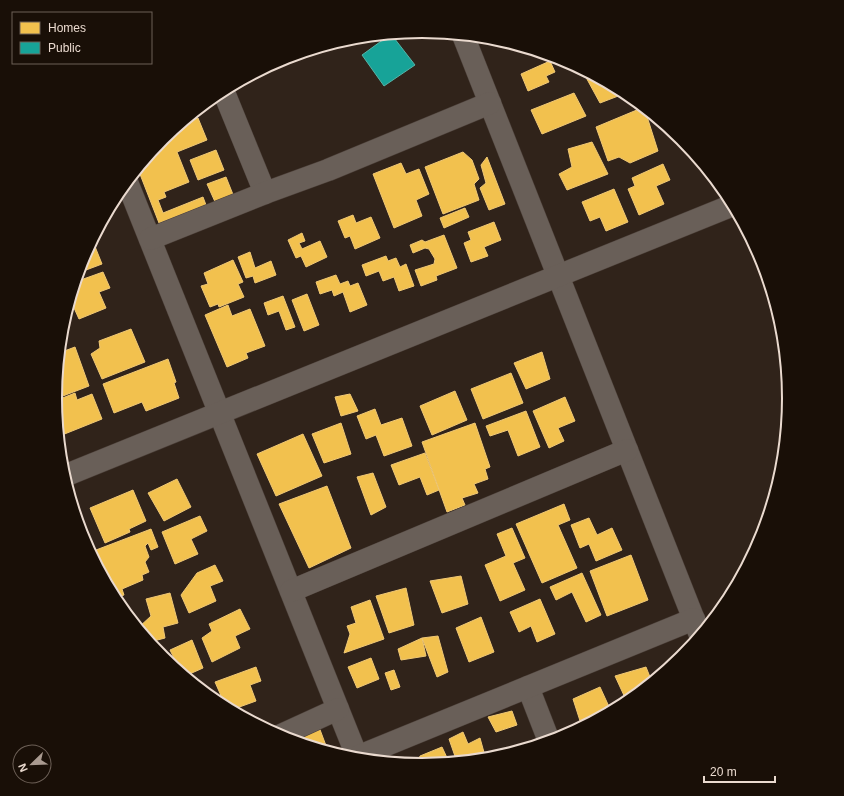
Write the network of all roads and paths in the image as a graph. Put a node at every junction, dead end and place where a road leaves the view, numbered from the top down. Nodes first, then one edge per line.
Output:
1 (470, 41) edge
2 (226, 97) edge
3 (490, 103) junction
4 (130, 188) edge
5 (265, 193) junction
6 (726, 205) edge
7 (150, 239) junction
8 (558, 276) junction
9 (219, 413) junction
10 (627, 450) junction
11 (70, 473) edge
12 (291, 591) junction
13 (697, 627) edge
14 (528, 687) junction
15 (338, 709) junction
16 (287, 732) edge
17 (546, 736) edge
18 (355, 752) edge
19 (368, 754) edge

1 - 3 street
2 - 5 street
3 - 5 street
3 - 8 street
4 - 7 street
5 - 7 street
6 - 8 street
7 - 9 street
8 - 9 street
8 - 10 street
9 - 11 street
9 - 12 street
10 - 12 street
10 - 13 street
12 - 15 street
13 - 14 street
14 - 17 street
14 - 19 street
15 - 16 street
15 - 18 street

